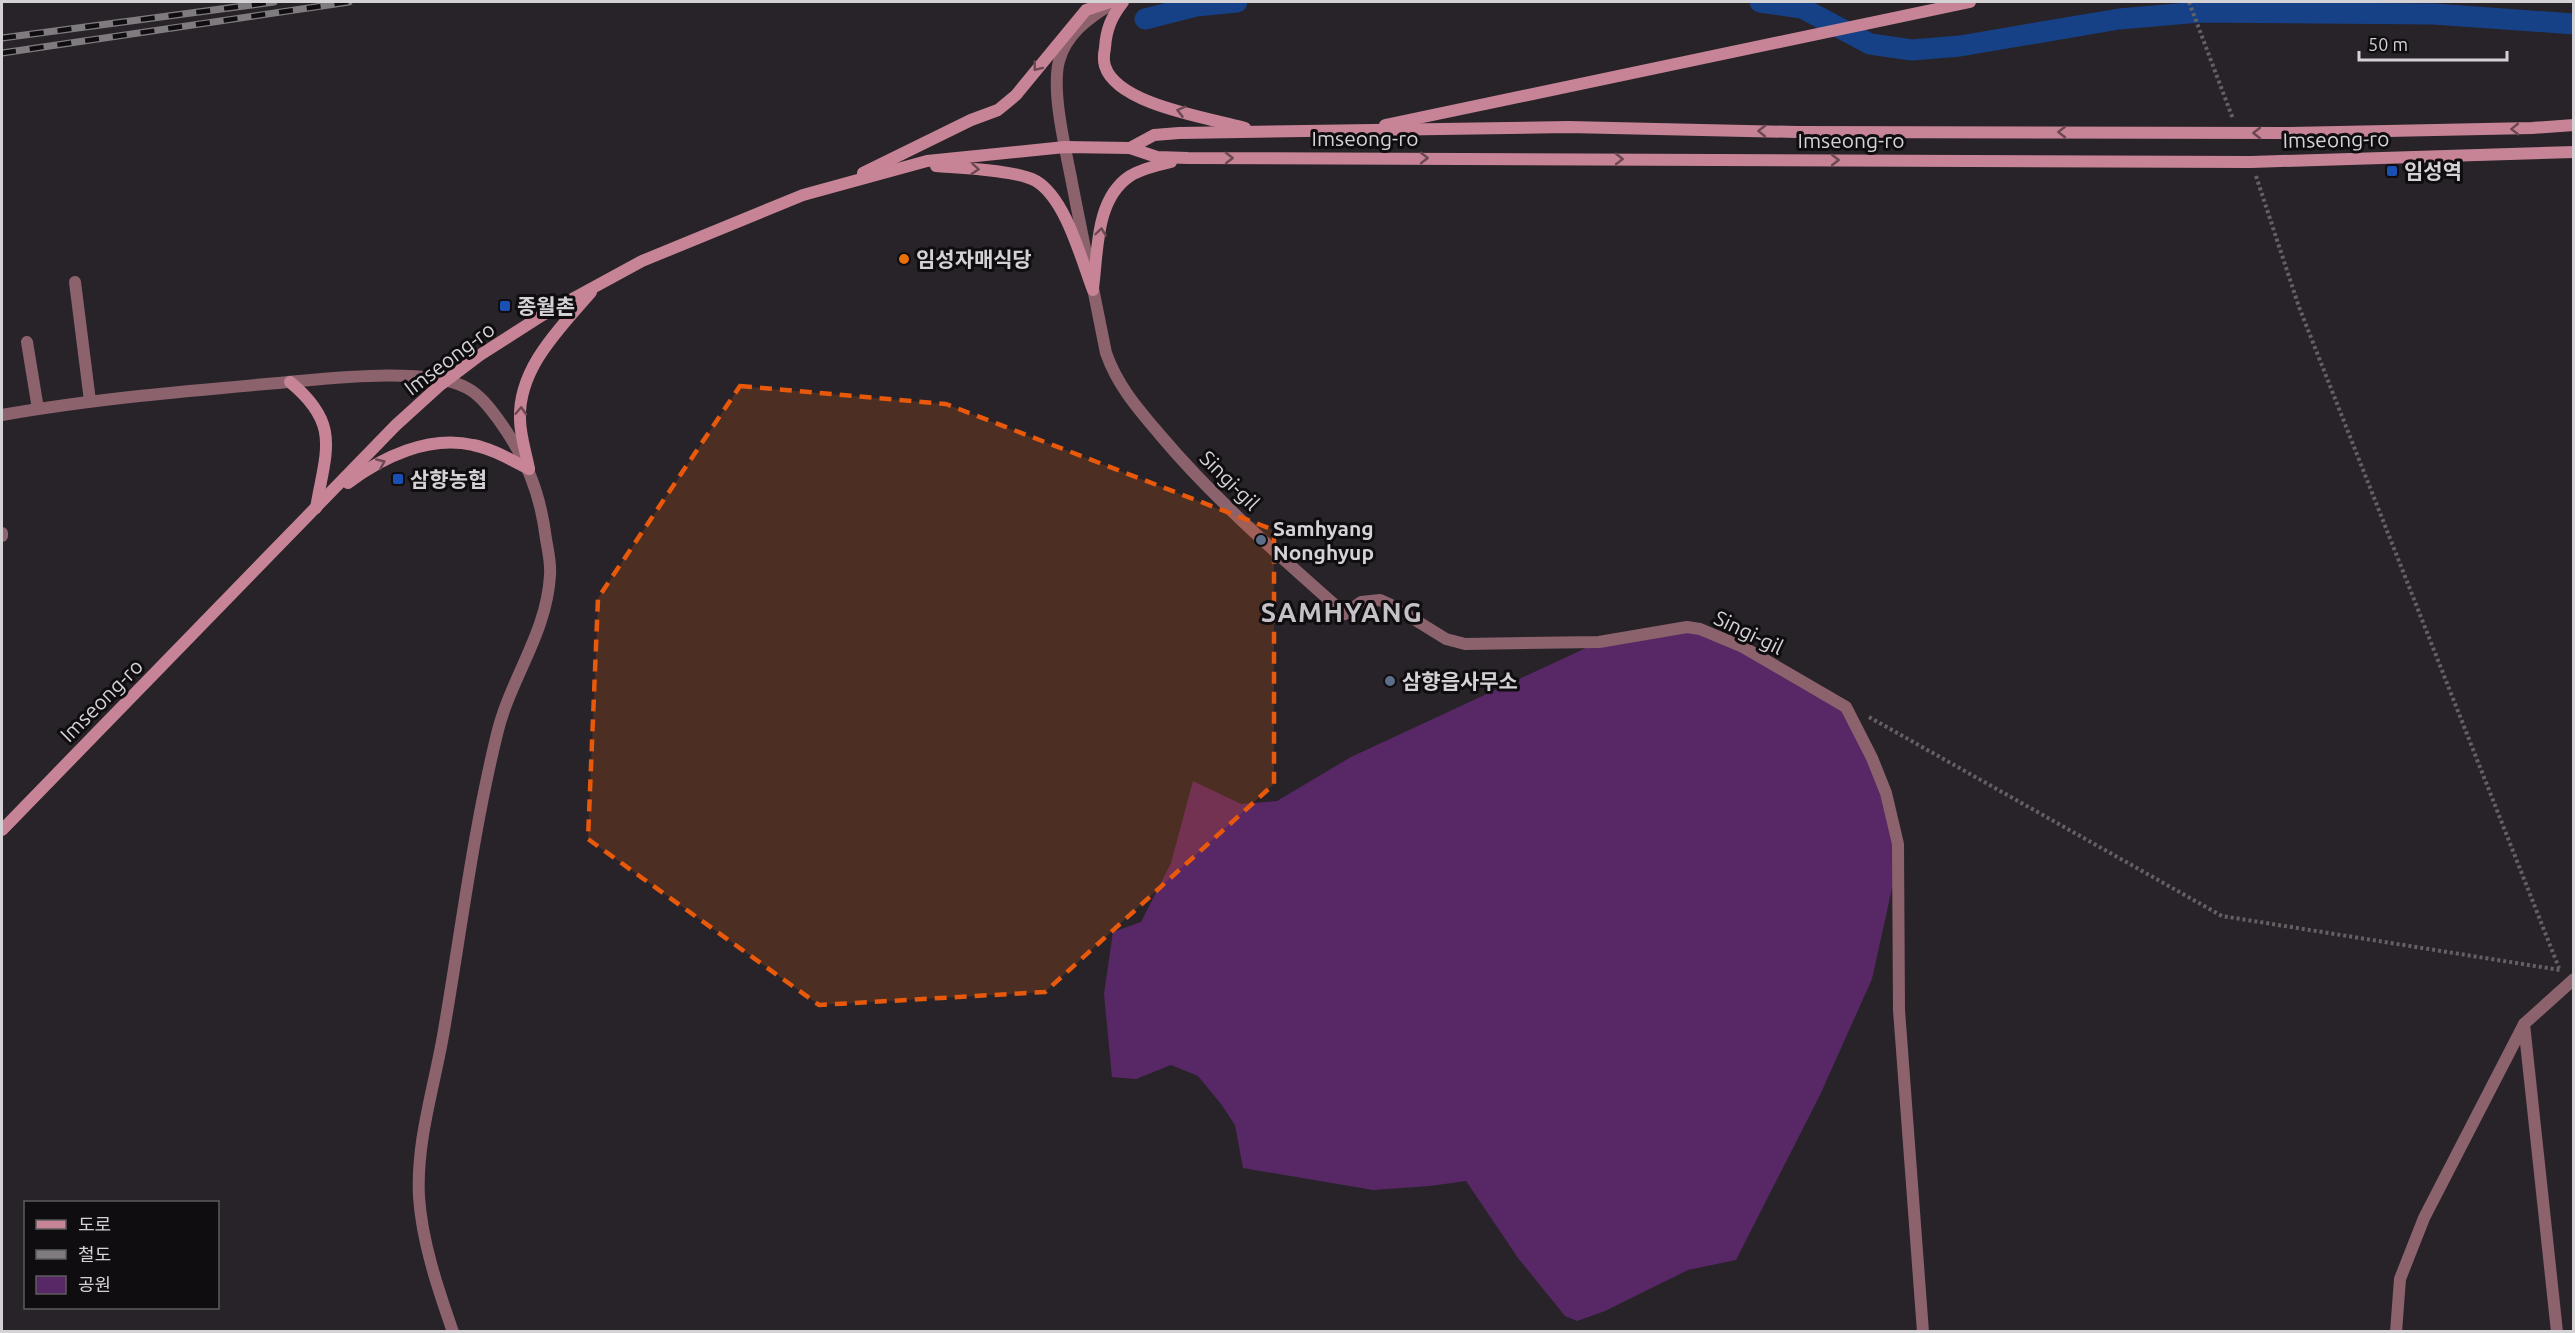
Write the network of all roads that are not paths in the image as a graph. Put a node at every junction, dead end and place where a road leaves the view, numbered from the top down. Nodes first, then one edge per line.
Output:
1 (1110, 2) edge
2 (1116, 2) edge
3 (1123, 2) edge
4 (1970, 2) edge
5 (2574, 125) edge
6 (1258, 131) junction
7 (1354, 132) junction
8 (1065, 147) junction
9 (1130, 148) junction
10 (2574, 152) edge
11 (1188, 158) junction
12 (917, 164) junction
13 (837, 186) junction
14 (75, 282) dead end
15 (598, 285) junction
16 (1093, 290) junction
17 (27, 342) dead end
18 (447, 380) junction
19 (290, 382) junction
20 (90, 401) junction
21 (38, 409) junction
22 (2, 415) edge
23 (529, 469) junction
24 (316, 508) junction
25 (27, 801) junction
26 (2, 823) edge
27 (2, 830) edge
28 (2572, 981) edge
29 (2524, 1024) junction
30 (453, 1332) edge
31 (1923, 1332) edge
32 (2396, 1332) edge
33 (2557, 1332) edge

1 -> 13 main road
2 - 8 street, Singi-gil
6 -> 3 main road
4 - 7 main road, Imseong-ro
5 -> 7 main road, Imseong-ro
6 - 7 main road, Imseong-ro
6 - 9 main road, Imseong-ro
8 - 9 main road, Imseong-ro
8 - 12 main road, Imseong-ro
8 - 16 street, Singi-gil
9 - 11 main road, Imseong-ro
11 -> 10 main road, Imseong-ro
16 -> 11 main road
12 - 13 main road, Imseong-ro
12 -> 16 main road
13 - 15 main road, Imseong-ro
14 - 20 street
15 - 18 main road, Imseong-ro
23 -> 15 main road
16 - 31 street, Singi-gil
17 - 21 street
18 - 19 street
18 - 23 street
18 - 24 main road, Imseong-ro
19 - 20 street
19 - 24 main road
20 - 21 street
21 - 22 street
24 -> 23 main road
23 - 30 street
24 - 25 main road, Imseong-ro
25 - 26 main road
25 - 27 main road, Imseong-ro
28 - 29 street
29 - 32 street
29 - 33 street

